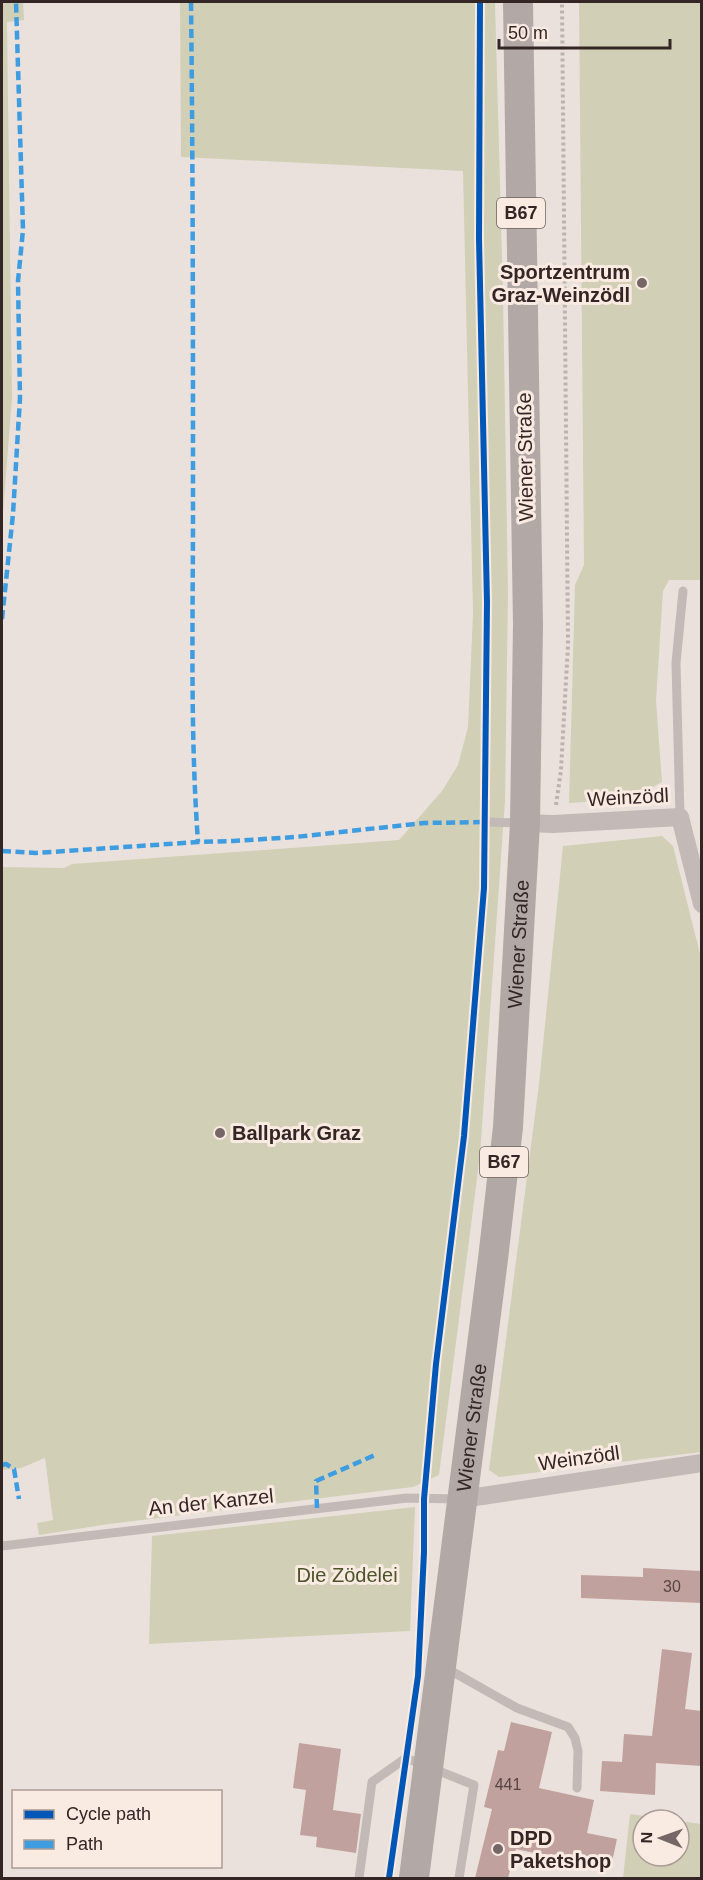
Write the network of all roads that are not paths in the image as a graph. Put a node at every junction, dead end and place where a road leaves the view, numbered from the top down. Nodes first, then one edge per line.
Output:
1 (518, 2) edge
2 (684, 591) dead end
3 (680, 817) junction
4 (486, 822) dead end
5 (525, 823) junction
6 (702, 904) edge
7 (702, 1463) edge
8 (462, 1499) junction
9 (2, 1546) edge
10 (442, 1665) junction
11 (429, 1767) junction
12 (577, 1788) dead end
13 (359, 1878) edge
14 (414, 1878) edge
15 (459, 1878) edge

1 - 5 main road, Wiener Straße / B67
2 - 3 lane
3 - 5 street, Weinzödl
3 - 6 street, Weinzödl
4 - 5 lane
5 - 8 main road, Wiener Straße / B67
7 - 8 street, Weinzödl
8 - 9 lane, An der Kanzel
8 - 10 main road, Wiener Straße / B67
10 - 11 main road, Wiener Straße / B67
10 - 12 lane
11 - 13 lane
11 - 14 main road, Wiener Straße / B67
11 - 15 lane

